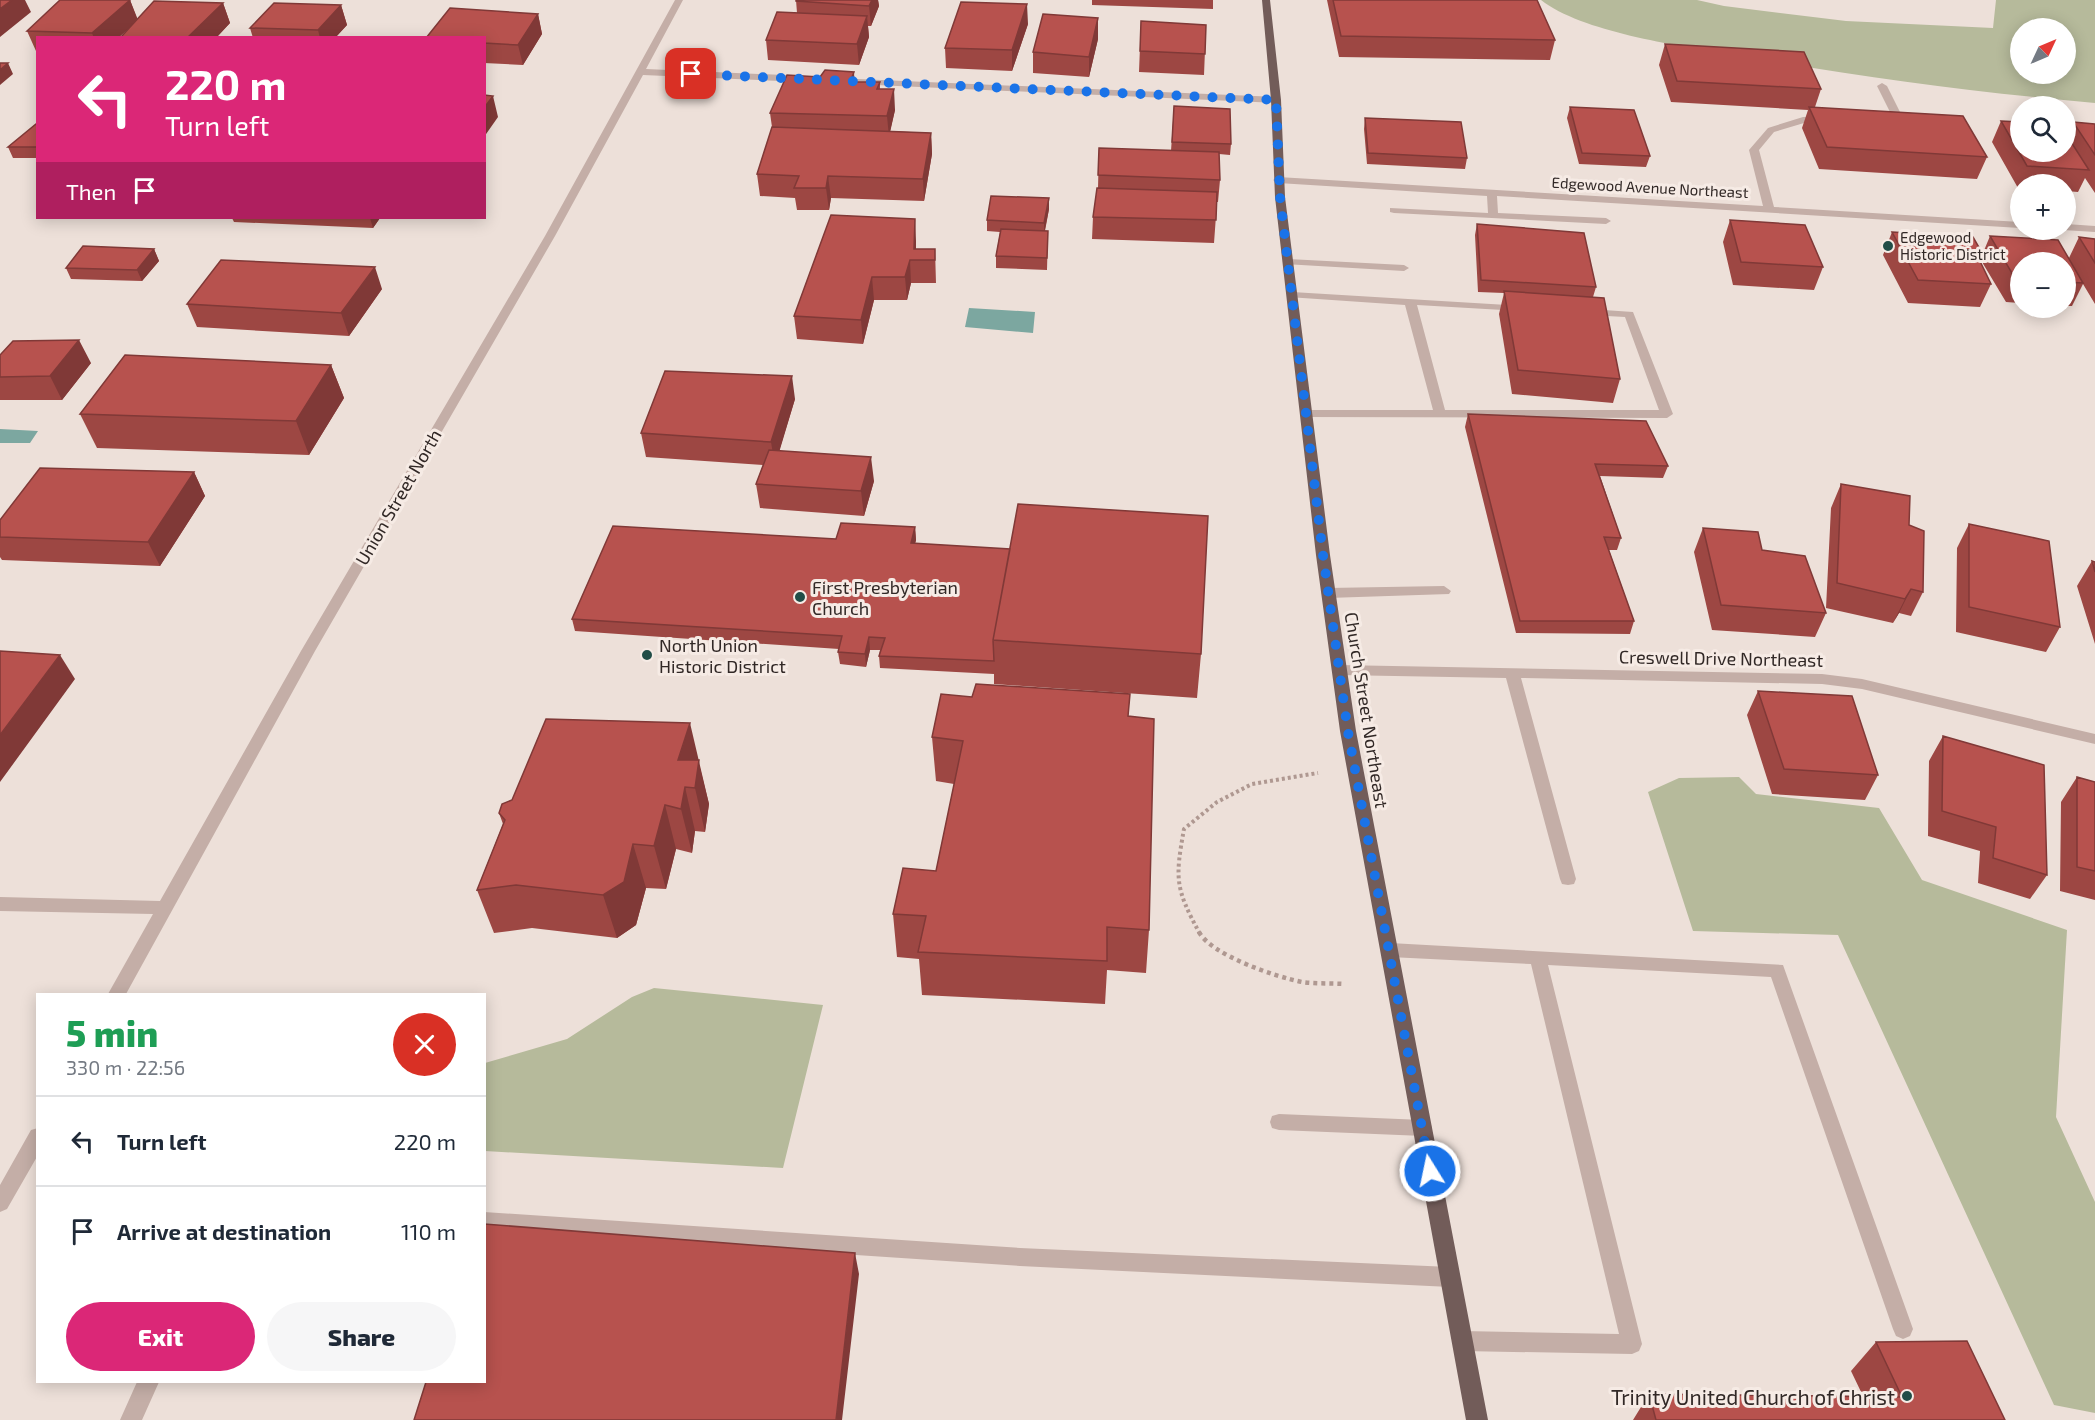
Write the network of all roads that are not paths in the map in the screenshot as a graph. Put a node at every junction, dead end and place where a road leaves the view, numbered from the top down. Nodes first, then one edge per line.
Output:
1 (679, 0) edge
2 (1266, 0) edge
3 (641, 72) junction
4 (1882, 86) dead end
5 (1276, 100) junction
6 (1836, 119) edge
7 (1871, 119) edge
8 (1278, 180) junction
9 (1492, 193) junction
10 (1768, 209) junction
11 (1394, 210) dead end
12 (1493, 216) junction
13 (1606, 221) dead end
14 (2010, 224) edge
15 (2076, 228) edge
16 (2095, 229) edge
17 (1288, 262) junction
18 (1404, 268) dead end
19 (1292, 295) junction
20 (1410, 302) junction
21 (1537, 309) edge
22 (1571, 311) edge
23 (1306, 414) junction
24 (1440, 414) junction
25 (1444, 591) dead end
26 (1328, 593) junction
27 (1339, 670) junction
28 (1512, 673) junction
29 (2095, 739) edge
30 (1568, 879) dead end
31 (0, 904) edge
32 (165, 908) junction
33 (1390, 950) junction
34 (1538, 958) junction
35 (118, 993) edge
36 (1279, 1122) dead end
37 (1423, 1128) junction
38 (36, 1140) edge
39 (0, 1203) edge
40 (486, 1221) edge
41 (1450, 1277) junction
42 (1903, 1329) dead end
43 (1462, 1341) junction
44 (148, 1383) edge
45 (131, 1420) edge
46 (1477, 1420) edge

1 - 3 street, Union Street North
2 - 5 main road, Church Street Northeast
3 - 5 street
3 - 32 street, Union Street North
4 - 7 street
5 - 8 main road, Church Street Northeast
6 - 10 street
8 - 9 street, Edgewood Avenue Northeast
8 - 17 main road, Church Street Northeast
9 - 10 street, Edgewood Avenue Northeast
9 - 12 street
10 - 14 street, Edgewood Avenue Northeast
11 - 12 street
12 - 13 street
15 - 16 street
17 - 18 street
17 - 19 main road, Church Street Northeast
19 - 20 street
19 - 23 main road, Church Street Northeast
20 - 21 street
20 - 24 street
22 - 24 street
23 - 24 street
23 - 26 main road, Church Street Northeast
25 - 26 street
26 - 27 main road, Church Street Northeast
27 - 28 street, Creswell Drive Northeast
27 - 33 main road, Church Street Northeast
28 - 29 street, Creswell Drive Northeast
28 - 30 street
31 - 32 street
32 - 35 street, Union Street North
33 - 34 street
33 - 37 main road, Church Street Northeast
34 - 42 street
34 - 43 street
36 - 37 street
37 - 41 main road, Church Street Northeast
38 - 39 street
40 - 41 street
41 - 43 main road, Church Street Northeast
43 - 46 main road, Church Street Northeast
44 - 45 street

